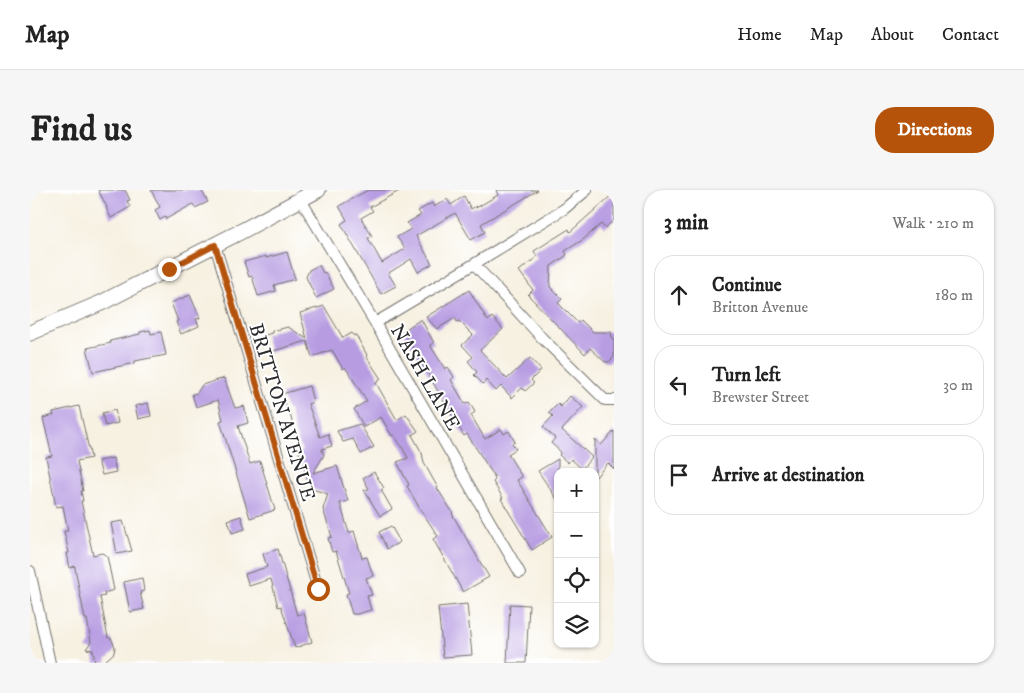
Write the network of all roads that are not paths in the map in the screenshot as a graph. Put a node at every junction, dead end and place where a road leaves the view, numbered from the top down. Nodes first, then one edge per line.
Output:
1 (318, 190) edge
2 (587, 190) edge
3 (301, 200) junction
4 (215, 245) junction
5 (474, 264) junction
6 (375, 323) junction
7 (30, 333) edge
8 (614, 400) edge
9 (30, 571) edge
10 (520, 573) dead end
11 (318, 589) dead end
12 (50, 663) edge

1 - 3 street
2 - 5 street
3 - 4 street
3 - 6 street, NASH LANE
4 - 7 street
4 - 11 street, BRITTON AVENUE
5 - 6 street
5 - 8 street
6 - 10 street, NASH LANE
9 - 12 street

